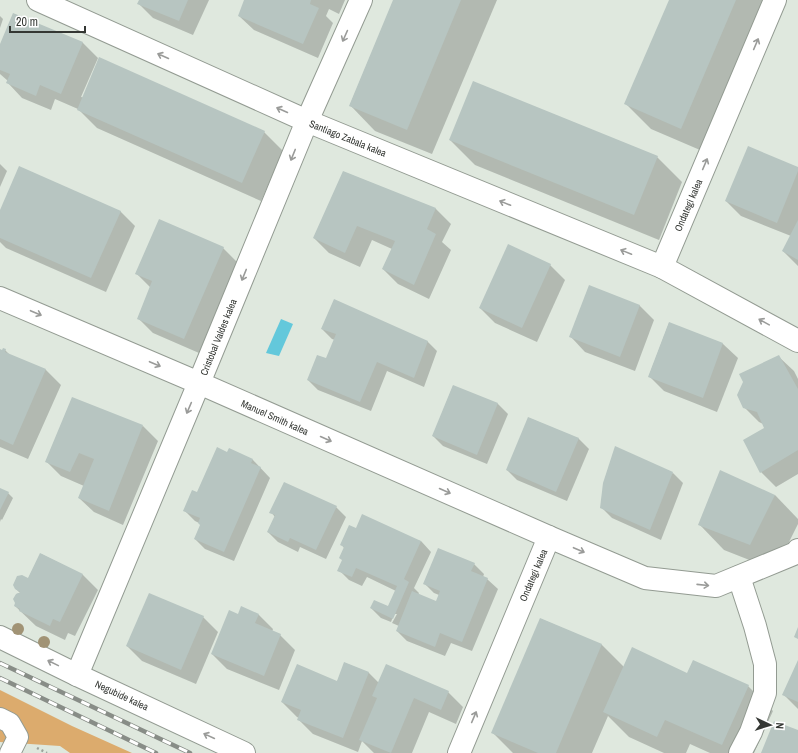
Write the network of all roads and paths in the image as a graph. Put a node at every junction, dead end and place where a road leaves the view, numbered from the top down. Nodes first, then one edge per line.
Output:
1 (38, 0) edge
2 (361, 0) edge
3 (775, 0) edge
4 (307, 121) junction
5 (662, 267) junction
6 (0, 298) edge
7 (798, 341) edge
8 (199, 384) junction
9 (549, 537) junction
10 (798, 550) edge
11 (739, 577) junction
12 (0, 637) edge
13 (77, 675) junction
14 (0, 718) edge
15 (14, 745) edge
16 (244, 753) edge
17 (459, 753) edge
18 (740, 753) edge

4 -> 1 street, Santiago Zabala kalea
2 -> 4 street, Cristobal Valdes kalea
5 -> 3 street, Ondategi kalea
5 -> 4 street, Santiago Zabala kalea
4 -> 8 street, Cristobal Valdes kalea
7 -> 5 street
6 -> 8 street, Manuel Smith kalea
8 -> 9 street, Manuel Smith kalea
8 -> 13 street, Cristobal Valdes kalea
9 -> 11 street, Ondategi kalea
17 -> 9 street, Ondategi kalea
10 - 11 street, Ondategi kalea
11 - 18 street
13 -> 12 street, Negubide kalea
16 -> 13 street, Negubide kalea
14 - 15 street

